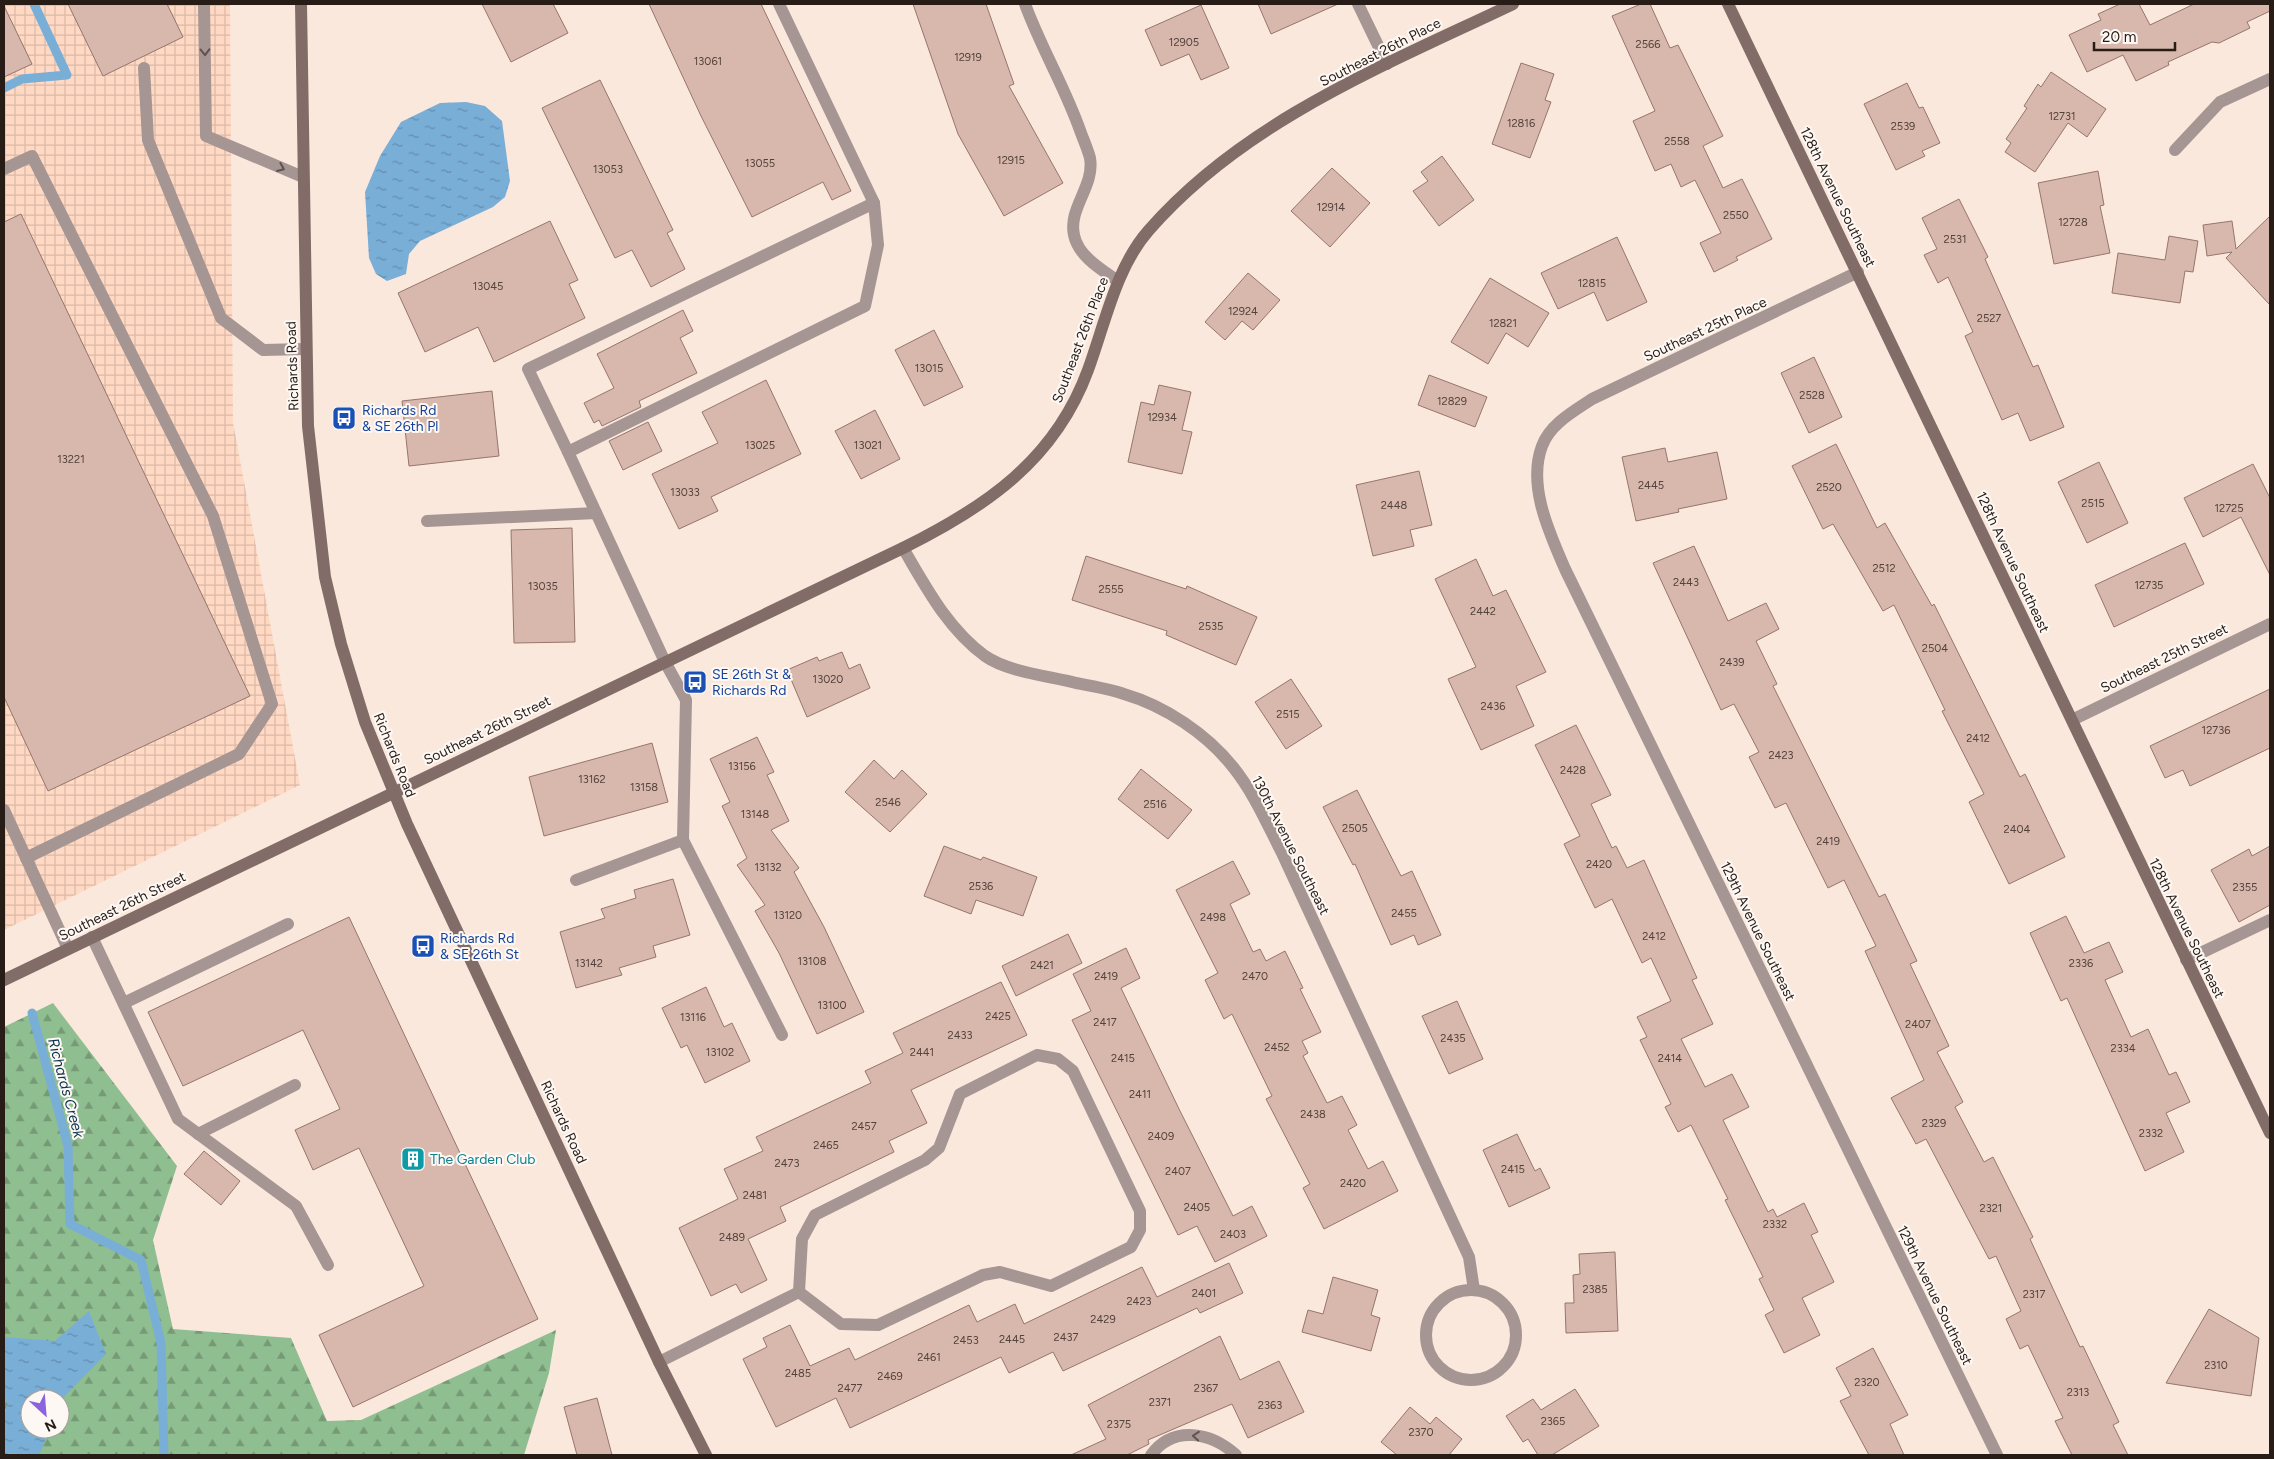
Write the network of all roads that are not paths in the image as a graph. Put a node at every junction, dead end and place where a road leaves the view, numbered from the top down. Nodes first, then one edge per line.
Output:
1 (204, 4) edge
2 (301, 4) edge
3 (779, 4) edge
4 (1025, 4) edge
5 (1358, 4) edge
6 (1513, 4) edge
7 (1728, 4) edge
8 (1387, 64) junction
9 (144, 68) dead end
10 (2270, 79) edge
11 (2175, 150) dead end
12 (4, 169) edge
13 (303, 177) junction
14 (874, 203) junction
15 (1858, 272) junction
16 (1118, 281) junction
17 (306, 349) junction
18 (1566, 416) joint
19 (568, 452) junction
20 (596, 513) junction
21 (427, 521) dead end
22 (902, 548) junction
23 (2270, 624) edge
24 (665, 662) junction
25 (2072, 720) junction
26 (394, 792) junction
27 (4, 810) edge
28 (683, 840) junction
29 (26, 858) junction
30 (576, 880) dead end
31 (2270, 920) edge
32 (288, 924) dead end
33 (92, 937) junction
34 (68, 949) junction
35 (2186, 960) junction
36 (4, 980) edge
37 (124, 1003) junction
38 (782, 1035) dead end
39 (295, 1085) dead end
40 (2270, 1133) edge
41 (198, 1134) junction
42 (328, 1265) dead end
43 (1474, 1290) junction
44 (799, 1292) junction
45 (659, 1362) junction
46 (706, 1455) edge
47 (1151, 1455) edge
48 (1236, 1455) edge
49 (1997, 1455) edge

1 -> 13 street
2 - 13 street, Richards Road
3 - 14 street
4 - 16 street
5 - 8 street
6 - 8 street, Southeast 26th Place
7 - 15 street, 128th Avenue Southeast
8 - 16 street, Southeast 26th Place
9 - 17 street
10 - 11 street
12 - 29 street
13 - 17 street, Richards Road
14 - 19 street
14 - 19 street
15 - 18 street, Southeast 25th Place
15 - 25 street, 128th Avenue Southeast
16 - 22 street, Southeast 26th Place
17 - 26 street, Richards Road
18 - 49 street, 129th Avenue Southeast
19 - 20 street
20 - 21 street
20 - 24 street
22 - 24 street, Southeast 26th Street
22 - 43 street, 130th Avenue Southeast
23 - 25 street, Southeast 25th Street
24 - 26 street, Southeast 26th Street
24 - 28 street
25 - 35 street, 128th Avenue Southeast
26 - 33 street, Southeast 26th Street
26 - 45 street, Richards Road
27 - 29 street
28 - 30 street
28 - 38 street
29 - 34 street
31 - 35 street
32 - 37 street
33 - 34 street, Southeast 26th Street
33 - 37 street
34 - 36 street, Southeast 26th Street
35 - 40 street, 128th Avenue Southeast
37 - 41 street
39 - 41 street
41 - 42 street
43 - 43 street
44 - 44 street
44 - 45 street
45 - 46 street, Richards Road
48 -> 47 street

